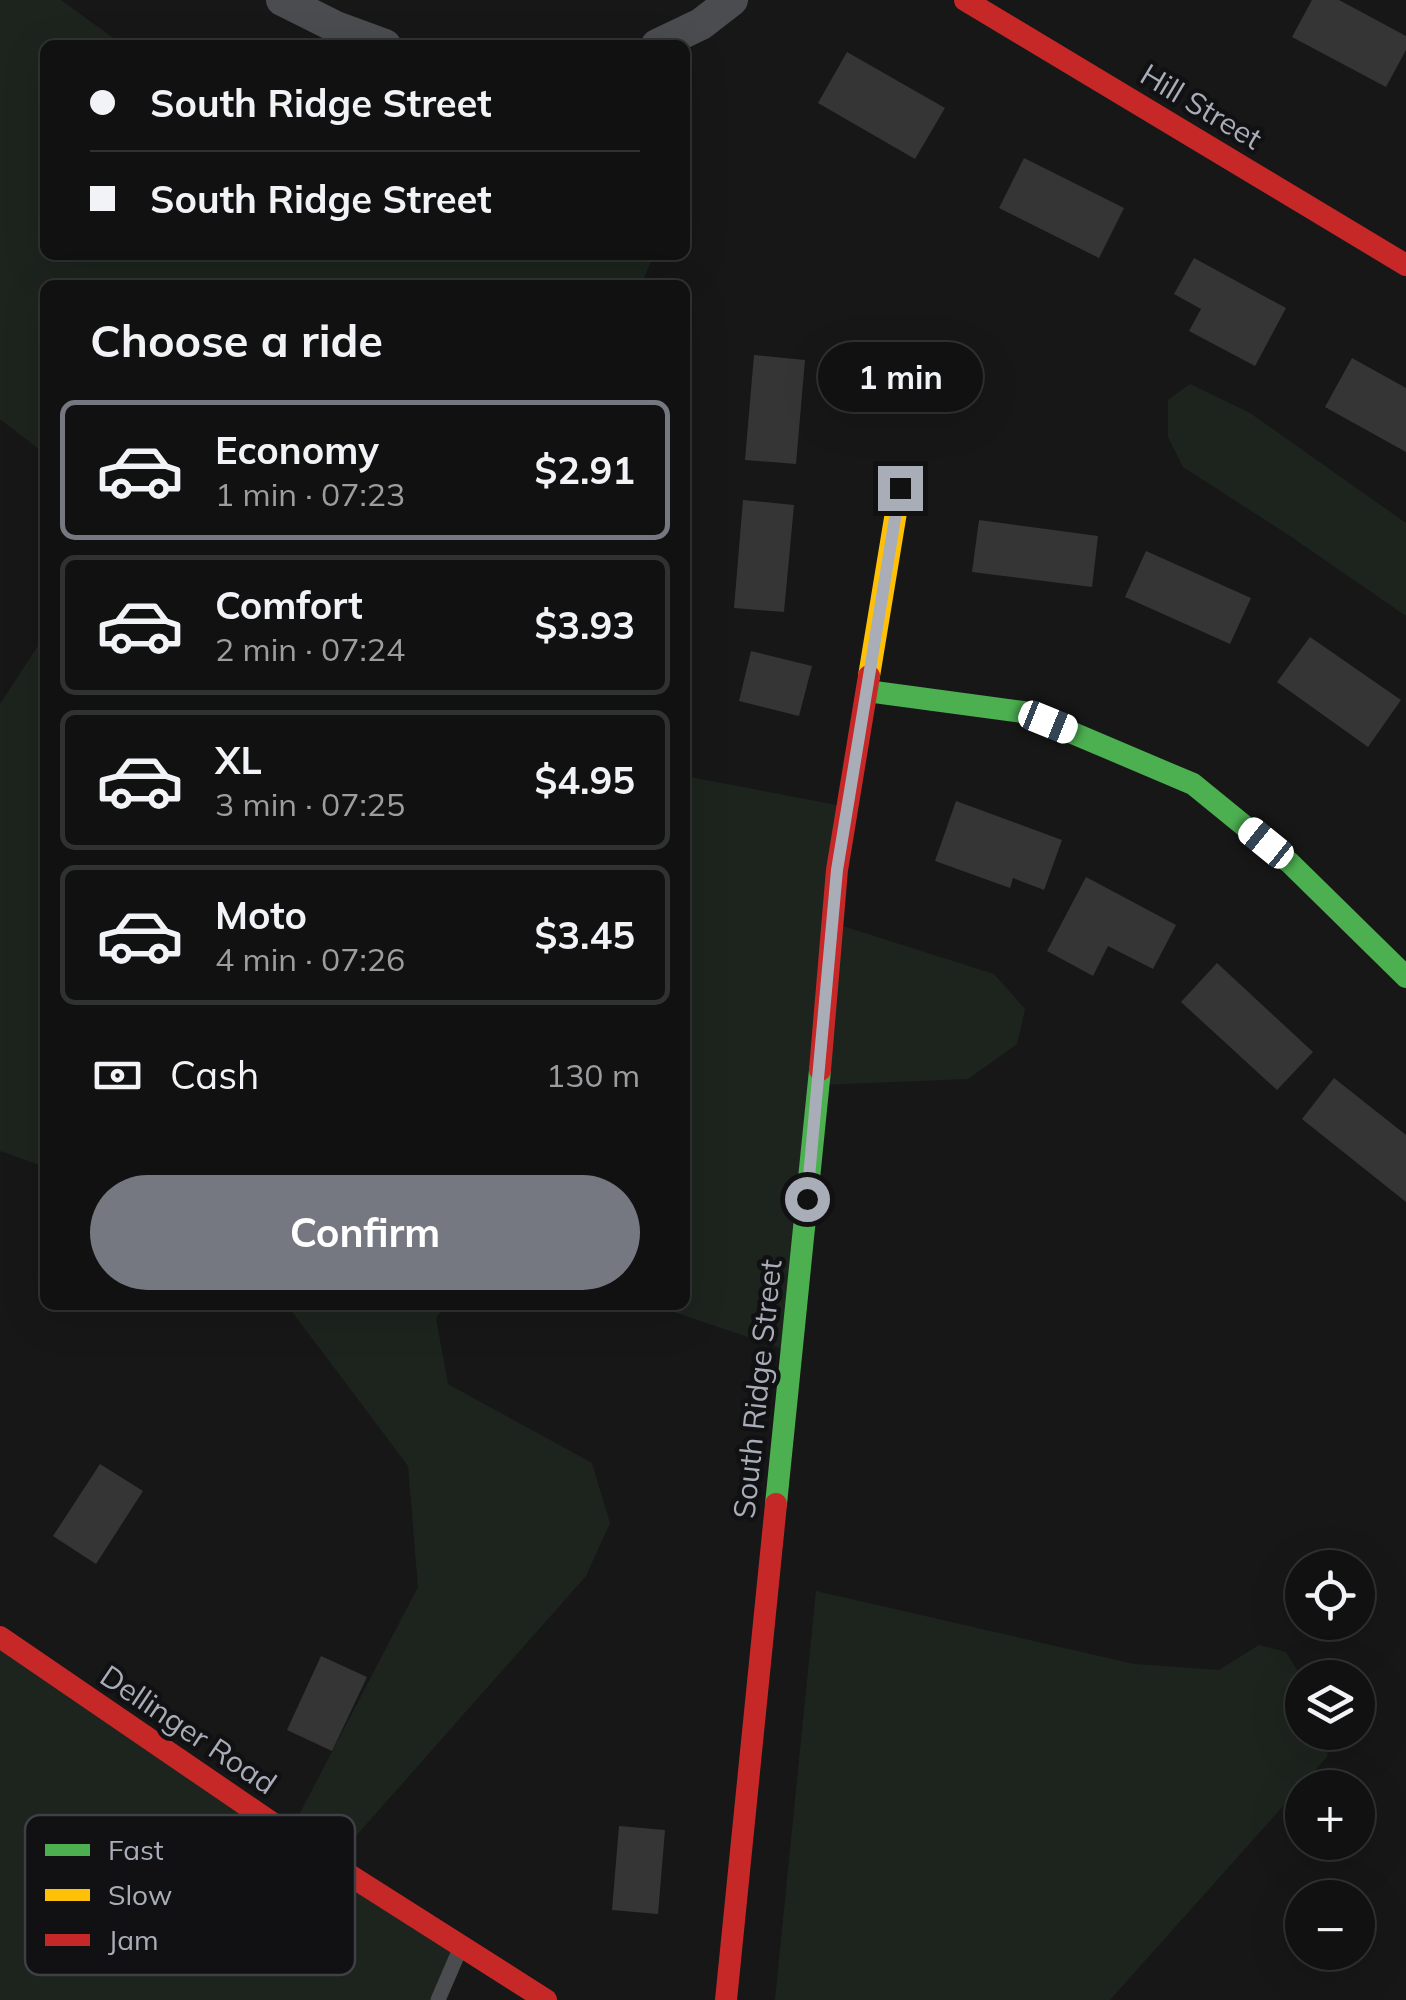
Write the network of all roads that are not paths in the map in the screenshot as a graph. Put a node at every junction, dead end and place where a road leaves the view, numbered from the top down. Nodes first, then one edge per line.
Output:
1 (282, 0) edge
2 (732, 0) edge
3 (965, 0) edge
4 (371, 40) edge
5 (667, 40) edge
6 (1406, 265) edge
7 (900, 488) dead end
8 (866, 692) junction
9 (1406, 977) edge
10 (0, 1637) edge
11 (260, 1815) edge
12 (355, 1877) edge
13 (462, 1945) junction
14 (438, 2000) edge
15 (546, 2000) edge
16 (726, 2000) edge

1 - 4 street
2 - 5 street
3 - 6 street, Hill Street
7 - 8 street, South Ridge Street
8 - 9 street
8 - 16 street, South Ridge Street
10 - 11 street, Dellinger Road
12 - 13 street, Dellinger Road
13 - 14 lane
13 - 15 street, Dellinger Road

